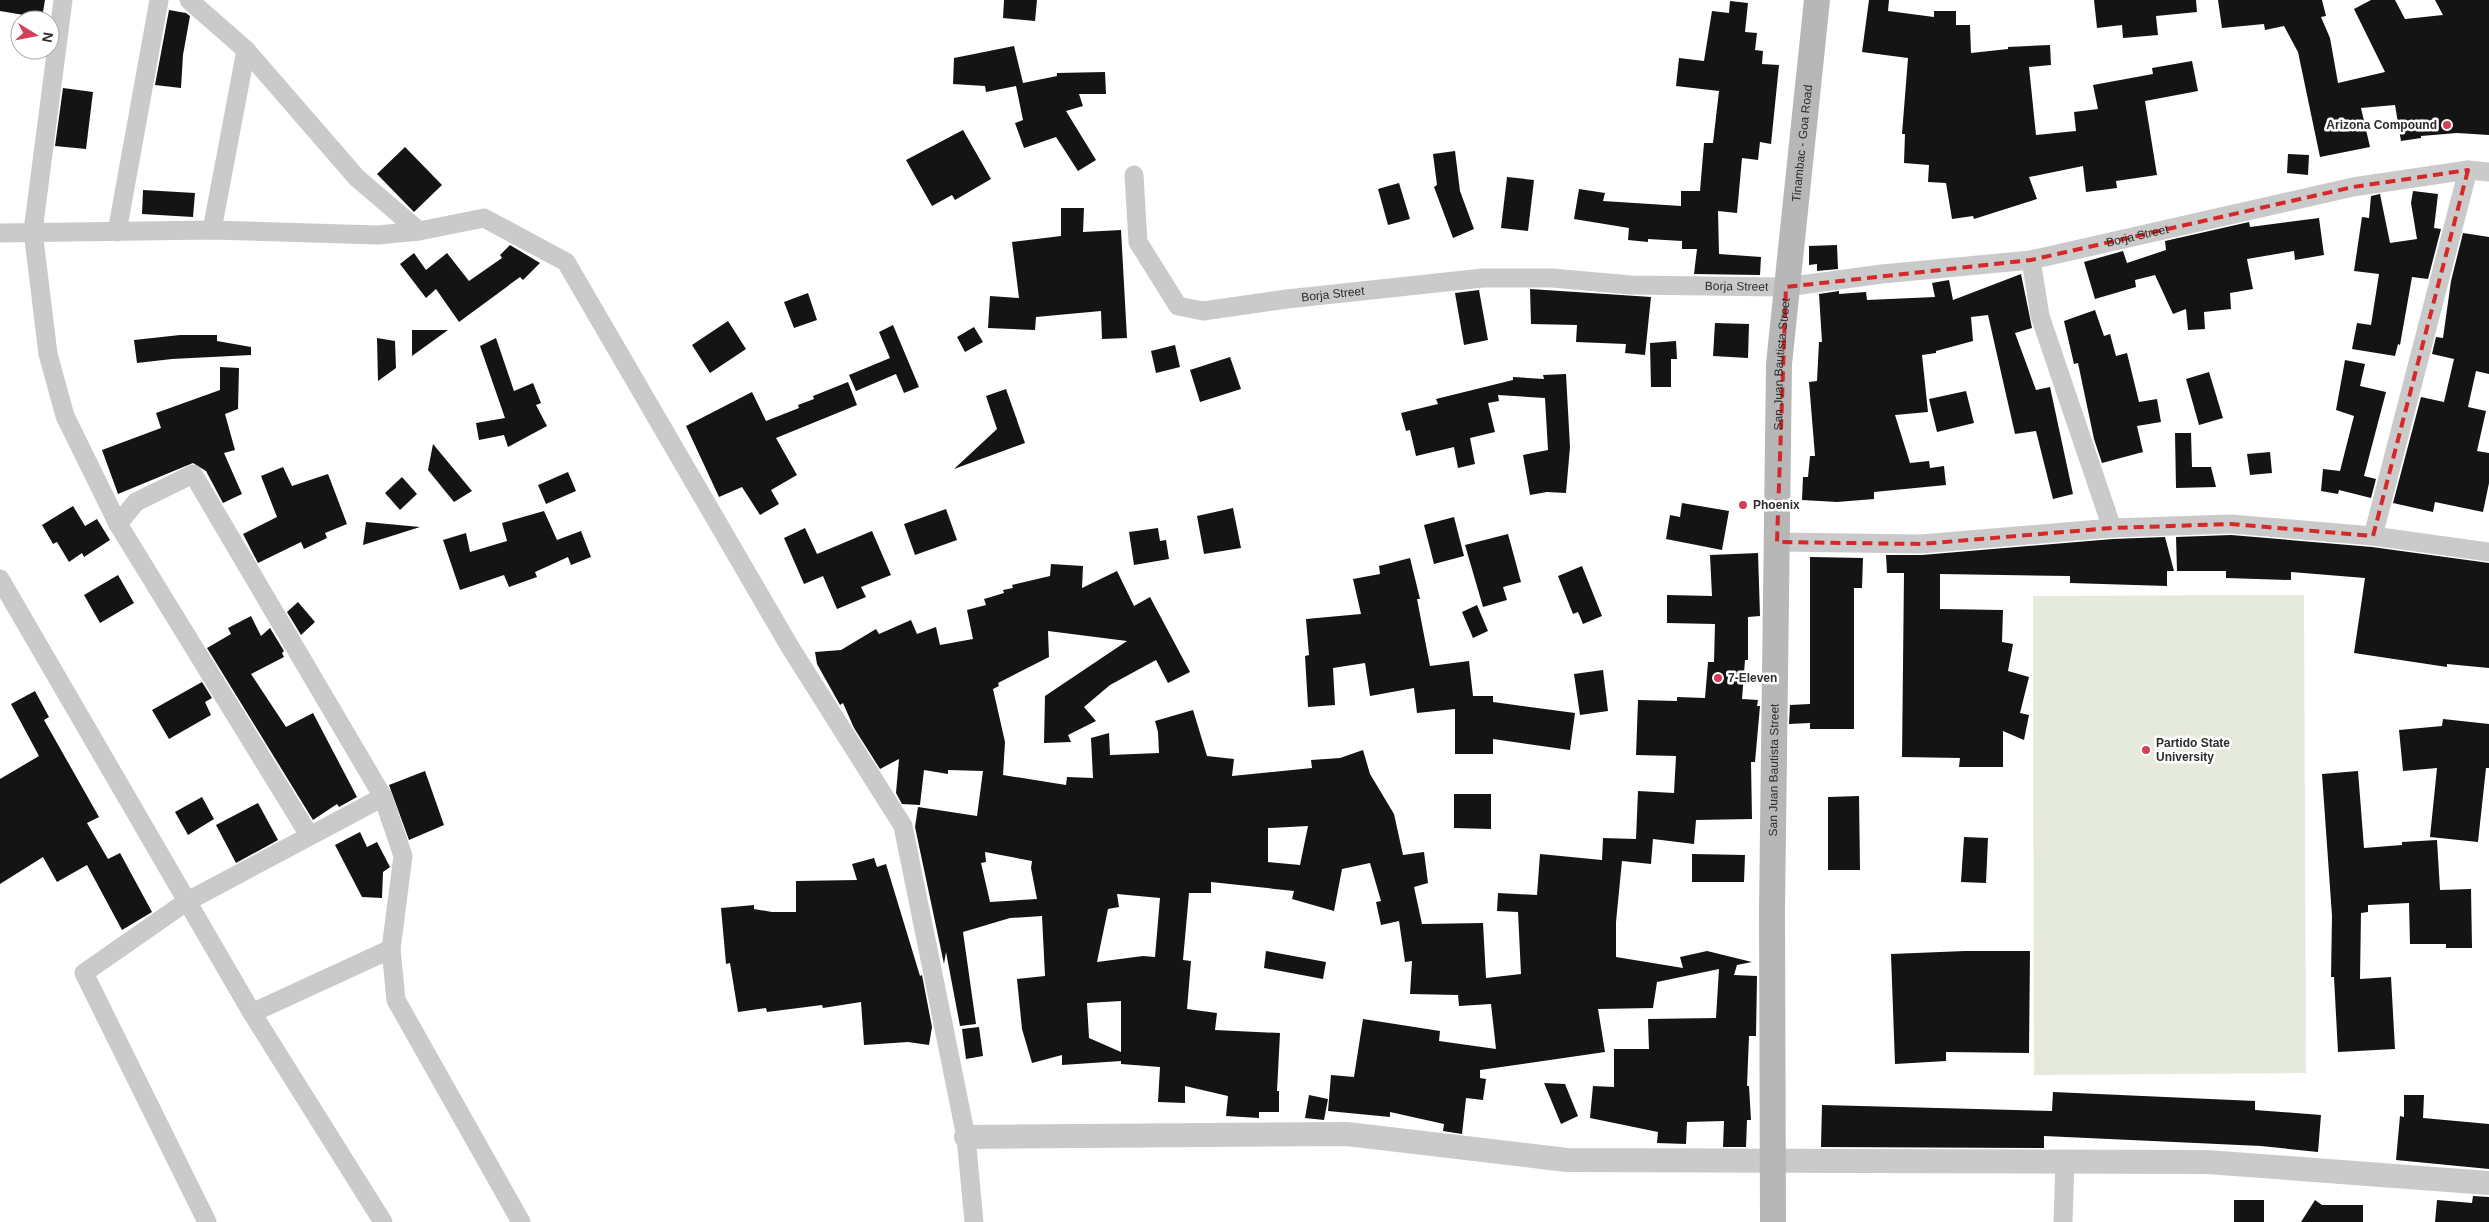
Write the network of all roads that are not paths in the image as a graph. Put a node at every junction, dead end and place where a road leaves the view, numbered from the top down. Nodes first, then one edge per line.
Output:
1 (63, 0) edge
2 (159, 0) edge
3 (189, 0) edge
4 (1817, 0) edge
5 (246, 50) junction
6 (2468, 170) junction
7 (2489, 172) edge
8 (1134, 175) dead end
9 (212, 230) junction
10 (33, 231) junction
11 (419, 231) junction
12 (117, 232) junction
13 (0, 233) edge
14 (2031, 260) junction
15 (1786, 287) junction
16 (118, 524) junction
17 (2112, 528) junction
18 (2373, 536) junction
19 (1777, 542) junction
20 (2489, 552) edge
21 (0, 579) edge
22 (383, 797) junction
23 (309, 835) junction
24 (186, 902) junction
25 (391, 949) junction
26 (252, 1014) junction
27 (966, 1137) junction
28 (2065, 1160) junction
29 (1774, 1162) junction
30 (2489, 1183) edge
31 (207, 1222) edge
32 (383, 1222) edge
33 (521, 1222) edge
34 (974, 1222) edge
35 (1773, 1222) edge
36 (2063, 1222) edge

1 - 10 street
2 - 12 street
3 - 5 street
4 - 15 main road, Tinambac - Goa Road
5 - 9 street
5 - 11 street
6 - 7 street, Borja Street
6 - 14 street, Borja Street
6 - 18 street
8 - 15 street, Borja Street
9 - 11 street
9 - 12 street
10 - 12 street
10 - 13 street
10 - 16 street
11 - 27 street
14 - 15 street, Borja Street
14 - 17 street
15 - 19 main road, San Juan Bautista Street
16 - 22 street
16 - 23 street
17 - 18 street
17 - 19 street
18 - 20 street
19 - 29 main road, San Juan Bautista Street
21 - 24 street
22 - 23 street
22 - 25 street
23 - 24 street
24 - 26 street
24 - 31 street
25 - 26 street
25 - 33 street
26 - 32 street
27 - 29 street
27 - 34 street
28 - 29 street
28 - 30 street
28 - 36 street
29 - 35 main road, San Juan Bautista Street

